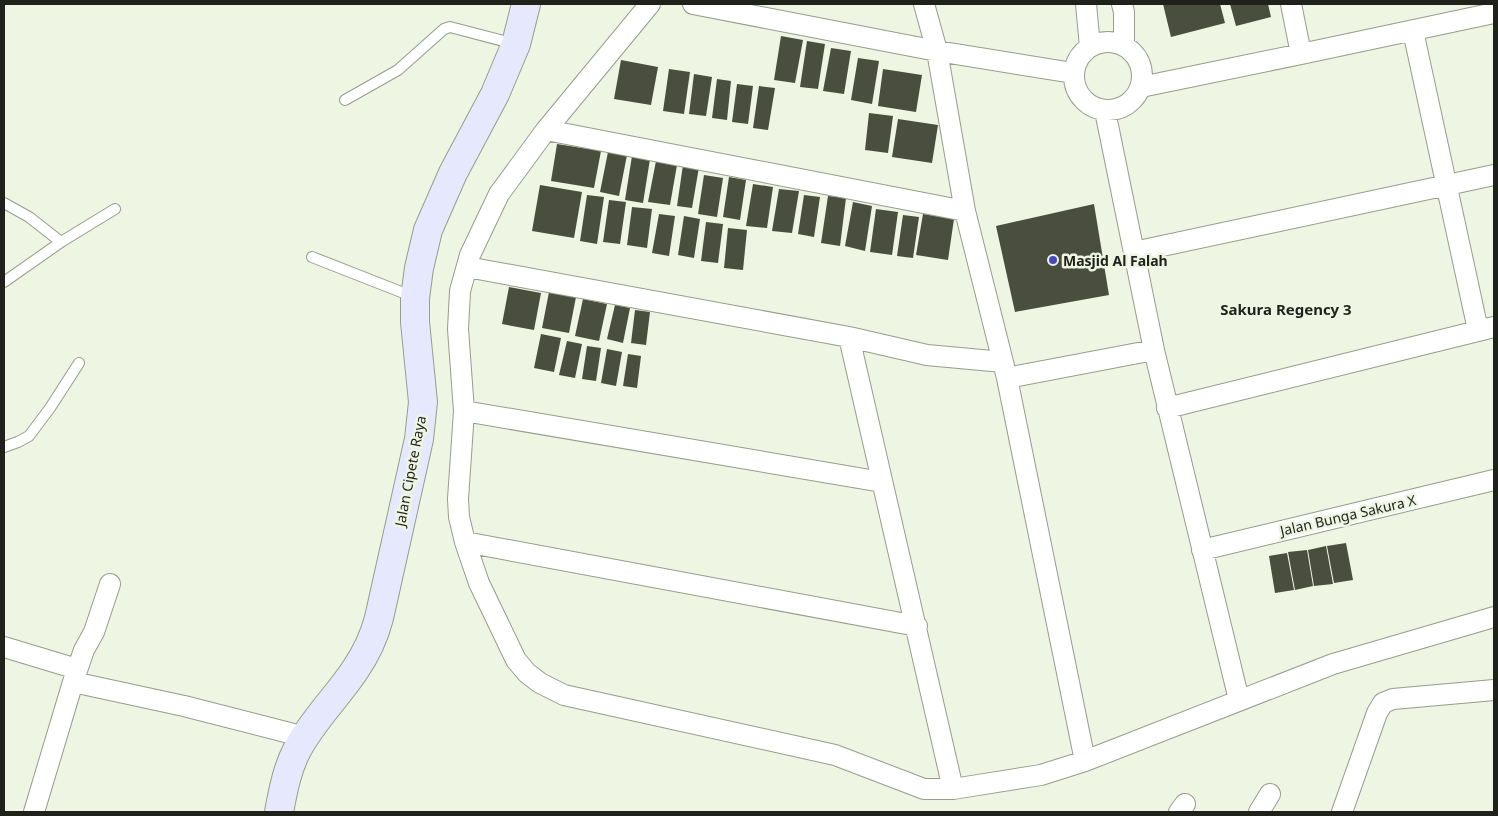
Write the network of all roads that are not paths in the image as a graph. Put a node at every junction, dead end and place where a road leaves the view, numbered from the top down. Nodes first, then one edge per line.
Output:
1 (526, 4) edge
2 (650, 4) edge
3 (693, 4) edge
4 (924, 4) edge
5 (1086, 4) edge
6 (1122, 4) edge
7 (1291, 4) edge
8 (1494, 13) edge
9 (1412, 31) junction
10 (516, 44) junction
11 (1124, 45) junction
12 (1090, 47) junction
13 (937, 52) junction
14 (1301, 54) junction
15 (1073, 73) junction
16 (1141, 87) junction
17 (346, 100) dead end
18 (1105, 111) junction
19 (546, 130) junction
20 (1494, 175) edge
21 (1446, 186) junction
22 (4, 203) edge
23 (115, 209) dead end
24 (965, 211) junction
25 (61, 242) junction
26 (1134, 252) junction
27 (312, 257) dead end
28 (467, 267) junction
29 (4, 282) edge
30 (415, 298) junction
31 (1486, 328) edge
32 (849, 337) junction
33 (1154, 350) junction
34 (79, 363) dead end
35 (1005, 370) junction
36 (1167, 408) junction
37 (464, 411) junction
38 (4, 447) edge
39 (1494, 480) edge
40 (882, 482) junction
41 (465, 542) junction
42 (1202, 550) junction
43 (110, 584) dead end
44 (1494, 617) edge
45 (917, 626) junction
46 (4, 647) edge
47 (75, 676) junction
48 (1494, 690) edge
49 (1239, 700) junction
50 (305, 736) junction
51 (1084, 761) junction
52 (953, 789) junction
53 (1270, 794) dead end
54 (34, 812) edge
55 (279, 812) edge
56 (1259, 812) edge
57 (1342, 812) edge

1 - 10 main road, Jalan Cipete Raya
2 - 19 street
3 - 13 street
4 - 13 street
5 - 12 street
6 - 11 street
7 - 14 street
8 - 9 street
9 - 14 street
9 - 21 street
10 - 17 lane
10 - 30 main road, Jalan Cipete Raya
11 - 12 street
11 - 16 street
12 - 15 street
13 - 15 street
13 - 24 street
14 - 16 street
15 - 18 street
16 - 18 street
18 - 26 street
19 - 24 street
19 - 28 street
20 - 21 street
21 - 26 street
21 - 31 street
22 - 25 lane
23 - 25 lane
24 - 35 street
25 - 29 lane
26 - 33 street
27 - 30 lane
28 - 32 street
28 - 37 street
30 - 50 main road, Jalan Cipete Raya
31 - 36 street
32 - 35 street
32 - 40 street
33 - 35 street
33 - 36 street
34 - 38 lane
35 - 51 street
36 - 42 street
37 - 40 street
37 - 41 street
39 - 42 street, Jalan Bunga Sakura X
40 - 45 street
41 - 45 street
41 - 52 street
42 - 49 street
43 - 47 street
44 - 49 street
45 - 52 street
46 - 47 street
47 - 50 street
47 - 54 street
48 - 57 street
49 - 51 street
50 - 55 main road, Jalan Cipete Raya
51 - 52 street
53 - 56 street

